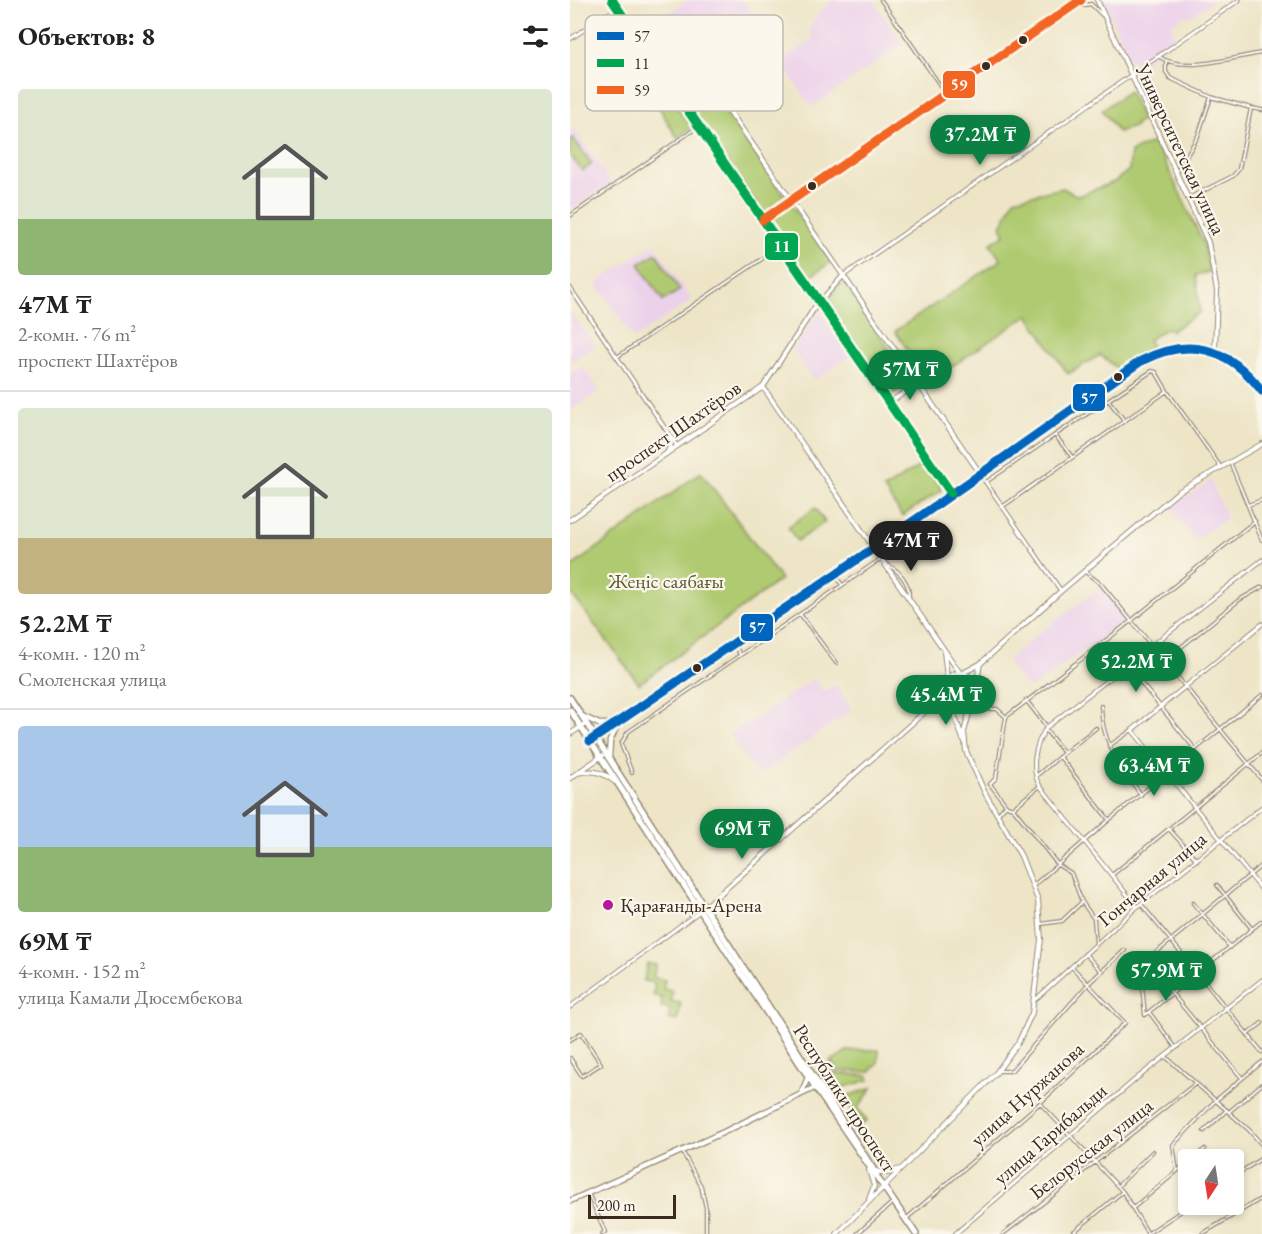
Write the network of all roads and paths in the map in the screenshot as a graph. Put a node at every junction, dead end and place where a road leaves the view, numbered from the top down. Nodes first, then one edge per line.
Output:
1 (612, 0) edge
2 (880, 0) edge
3 (1076, 0) edge
4 (1081, 0) edge
5 (1097, 0) edge
6 (1239, 0) edge
7 (617, 8) junction
8 (1071, 8) junction
9 (606, 15) edge
10 (622, 15) edge
11 (1104, 18) junction
12 (585, 29) edge
13 (570, 39) edge
14 (1262, 53) edge
15 (1158, 56) junction
16 (1166, 62) junction
17 (1130, 75) junction
18 (946, 94) junction
19 (1211, 97) junction
20 (1251, 108) junction
21 (1262, 110) edge
22 (688, 111) edge
23 (692, 111) edge
24 (730, 111) edge
25 (693, 117) junction
26 (699, 126) junction
27 (1176, 174) junction
28 (1188, 199) junction
29 (792, 200) junction
30 (570, 216) edge
31 (763, 220) junction
32 (781, 246) junction
33 (843, 276) junction
34 (570, 288) edge
35 (819, 301) junction
36 (1215, 351) junction
37 (617, 357) junction
38 (918, 382) junction
39 (764, 387) junction
40 (1167, 391) junction
41 (1262, 391) edge
42 (1108, 400) junction
43 (890, 403) junction
44 (1124, 420) junction
45 (669, 434) junction
46 (1055, 435) junction
47 (1262, 444) edge
48 (677, 446) junction
49 (666, 454) junction
50 (1072, 457) junction
51 (1230, 461) junction
52 (1220, 466) junction
53 (980, 473) junction
54 (986, 482) junction
55 (951, 493) junction
56 (1262, 500) edge
57 (1248, 505) junction
58 (1002, 507) junction
59 (570, 520) edge
60 (1255, 521) junction
61 (1262, 540) edge
62 (873, 547) junction
63 (882, 558) junction
64 (1262, 560) edge
65 (1084, 571) junction
66 (834, 574) junction
67 (842, 585) junction
68 (1262, 587) edge
69 (1061, 591) junction
70 (800, 614) junction
71 (1131, 621) junction
72 (763, 624) junction
73 (1262, 624) edge
74 (770, 634) junction
75 (733, 644) junction
76 (1151, 646) junction
77 (944, 648) junction
78 (740, 654) junction
79 (1164, 661) junction
80 (836, 663) dead end
81 (980, 664) junction
82 (1127, 666) junction
83 (961, 673) junction
84 (945, 682) junction
85 (1185, 687) junction
86 (943, 689) junction
87 (975, 692) junction
88 (1262, 695) edge
89 (570, 698) edge
90 (1026, 700) junction
91 (950, 702) junction
92 (1101, 706) dead end
93 (1160, 706) junction
94 (929, 708) junction
95 (970, 709) junction
96 (570, 710) edge
97 (582, 716) junction
98 (1006, 717) junction
99 (618, 724) junction
100 (584, 725) junction
101 (1046, 728) junction
102 (1096, 728) dead end
103 (1220, 729) junction
104 (1132, 730) junction
105 (570, 734) edge
106 (593, 740) junction
107 (965, 743) junction
108 (1108, 747) junction
109 (1195, 749) junction
110 (1064, 753) junction
111 (1262, 753) edge
112 (605, 756) junction
113 (1060, 757) junction
114 (1249, 764) junction
115 (577, 773) junction
116 (632, 773) dead end
117 (1166, 773) junction
118 (1035, 777) junction
119 (570, 778) edge
120 (1262, 780) edge
121 (619, 786) junction
122 (1040, 786) junction
123 (1141, 795) junction
124 (1006, 806) junction
125 (1194, 807) junction
126 (1262, 807) edge
127 (1013, 808) junction
128 (997, 815) junction
129 (1109, 820) junction
130 (1169, 829) junction
131 (1222, 840) junction
132 (1084, 841) junction
133 (1197, 860) junction
134 (1058, 865) junction
135 (1262, 866) edge
136 (1112, 875) junction
137 (1250, 875) junction
138 (1035, 885) junction
139 (1217, 885) dead end
140 (1262, 890) edge
141 (1226, 895) junction
142 (1082, 902) junction
143 (1193, 903) dead end
144 (1141, 904) junction
145 (1137, 907) junction
146 (702, 910) junction
147 (1203, 914) junction
148 (1262, 921) edge
149 (1041, 924) junction
150 (1252, 929) junction
151 (1171, 941) junction
152 (1096, 945) junction
153 (1230, 947) junction
154 (1125, 950) dead end
155 (1085, 954) junction
156 (1146, 962) junction
157 (1071, 967) junction
158 (1101, 971) junction
159 (1198, 974) junction
160 (1262, 980) edge
161 (1089, 983) junction
162 (1172, 994) junction
163 (1036, 999) junction
164 (570, 1007) edge
165 (1227, 1010) junction
166 (1149, 1011) junction
167 (1262, 1023) edge
168 (1201, 1030) junction
169 (1248, 1034) junction
170 (570, 1040) edge
171 (1176, 1048) junction
172 (1262, 1052) edge
173 (1166, 1057) junction
174 (570, 1058) edge
175 (1262, 1062) edge
176 (997, 1071) junction
177 (808, 1077) junction
178 (1242, 1078) junction
179 (1195, 1084) junction
180 (1262, 1084) edge
181 (817, 1089) junction
182 (801, 1095) junction
183 (1215, 1101) junction
184 (1040, 1102) junction
185 (1228, 1111) junction
186 (1204, 1131) dead end
187 (1072, 1135) junction
188 (1262, 1145) edge
189 (682, 1151) junction
190 (1153, 1151) dead end
191 (1262, 1158) edge
192 (1096, 1164) junction
193 (906, 1165) junction
194 (872, 1170) junction
195 (1244, 1170) edge
196 (1177, 1171) joint
197 (1118, 1186) junction
198 (884, 1187) junction
199 (1123, 1192) junction
200 (588, 1193) junction
201 (1262, 1198) edge
202 (570, 1201) edge
203 (894, 1202) junction
204 (867, 1204) junction
205 (1133, 1208) junction
206 (1178, 1214) edge
207 (906, 1219) junction
208 (602, 1234) edge
209 (706, 1234) edge
210 (837, 1234) edge
211 (857, 1234) edge
212 (916, 1234) edge
213 (955, 1234) edge
214 (1004, 1234) edge
215 (1071, 1234) edge
216 (1148, 1234) edge
217 (1202, 1234) edge

1 - 7 main road
2 - 18 street
3 - 8 street
4 - 8 street
5 - 11 main road, Университетская улица
6 - 15 street, проспект Шахтёров
7 - 9 street
7 - 10 main road
8 - 11 street
8 - 18 street
11 - 17 main road, Университетская улица
12 - 13 street
14 - 16 street
15 - 16 street
15 - 17 street, проспект Шахтёров
16 - 19 street
17 - 27 main road, Университетская улица
17 - 33 street, проспект Шахтёров
18 - 29 street
19 - 20 street
19 - 27 street
20 - 21 street
20 - 28 street
22 - 25 main road
23 - 25 main road
24 - 29 main road
25 - 26 main road
26 - 30 street
26 - 31 main road
27 - 28 main road, Университетская улица
28 - 36 main road, Университетская улица
29 - 31 street
29 - 33 main road
31 - 32 main road
32 - 35 main road
32 - 37 street
33 - 35 main road, проспект Шахтёров
33 - 38 main road
34 - 37 street
35 - 39 main road, проспект Шахтёров
35 - 43 main road
36 - 41 main road
36 - 53 main road
37 - 45 street
38 - 43 main road
38 - 53 main road
39 - 48 main road, проспект Шахтёров
39 - 62 main road, проспект Шахтёров
40 - 42 street
40 - 44 street
40 - 52 street
42 - 44 street
42 - 46 street
43 - 55 main road
44 - 50 street
45 - 48 street
45 - 49 main road
46 - 50 street
46 - 54 street
47 - 51 main road
48 - 49 main road, проспект Шахтёров
49 - 59 main road, проспект Шахтёров
50 - 58 street
51 - 52 main road
51 - 57 street
52 - 65 main road
53 - 54 street
53 - 55 main road
54 - 58 street
55 - 62 main road
56 - 57 street
57 - 60 street
58 - 69 street
60 - 61 street
60 - 71 street
62 - 63 main road, проспект Шахтёров
62 - 66 main road
63 - 67 street
63 - 77 main road, проспект Шахтёров
64 - 76 street
65 - 69 main road
65 - 71 street
66 - 67 street
66 - 72 main road
67 - 70 street
68 - 79 street
69 - 81 main road
70 - 74 street
70 - 80 street
71 - 76 street
71 - 90 street
72 - 74 street
72 - 75 main road
73 - 85 street
74 - 78 street
75 - 78 street
75 - 99 main road
76 - 79 street
76 - 82 street
77 - 83 main road, проспект Шахтёров
77 - 84 main road
78 - 116 street
79 - 85 street
81 - 83 main road
81 - 87 main road
82 - 93 street
82 - 101 street
83 - 84 main road
83 - 87 main road
84 - 86 main road
85 - 93 street
85 - 103 street
86 - 91 main road
86 - 94 main road
87 - 91 main road
87 - 95 main road
88 - 103 street
89 - 97 highway, Республики проспект
90 - 98 street
90 - 101 street
91 - 94 main road
91 - 107 main road
92 - 108 street
93 - 104 street
93 - 109 street
94 - 146 main road
95 - 98 street
95 - 107 main road
96 - 100 highway, Республики проспект
97 - 99 main road
97 - 100 highway, Республики проспект
98 - 124 street
99 - 106 main road
99 - 112 main road
100 - 105 main road
100 - 106 highway, Республики проспект
101 - 110 street
101 - 118 street
102 - 110 street
103 - 109 street
103 - 114 street
104 - 108 street
104 - 117 street
106 - 112 highway, Республики проспект
107 - 128 main road
108 - 123 street
109 - 117 street
110 - 113 street
111 - 114 street
112 - 115 main road
112 - 121 highway, Республики проспект
112 - 146 highway, Республики проспект
113 - 118 street
113 - 129 street
114 - 120 street
114 - 125 street
115 - 119 main road
115 - 121 main road
117 - 123 street
117 - 125 street
118 - 122 street
121 - 146 highway, Республики проспект
122 - 127 street
122 - 132 street
123 - 129 street
124 - 127 street
124 - 128 street
125 - 130 street
125 - 131 street
126 - 131 street, Гончарная улица
127 - 134 street
128 - 138 main road
129 - 132 street
130 - 133 street
130 - 136 street
131 - 133 street, Гончарная улица
131 - 137 street
132 - 134 street
132 - 136 street
133 - 144 street, Гончарная улица
134 - 138 street
134 - 142 street
135 - 137 street
136 - 145 street
137 - 140 street
137 - 141 street
138 - 149 main road
139 - 141 street
141 - 147 street
141 - 150 street
142 - 149 street
142 - 152 street
143 - 147 street
144 - 145 street, Гончарная улица
144 - 151 street
145 - 152 street, Гончарная улица
146 - 164 street
146 - 177 highway, Республики проспект
146 - 181 highway, Республики проспект
147 - 151 street
147 - 153 street
148 - 150 street
149 - 163 main road
150 - 153 street
151 - 156 street
151 - 159 street
152 - 155 street, Гончарная улица
153 - 159 street
154 - 158 street
155 - 157 street, Гончарная улица
155 - 158 street
156 - 162 street
156 - 166 street
157 - 161 street, улица Нуржанова
157 - 163 street, Гончарная улица
158 - 161 street
159 - 162 street
159 - 165 street
160 - 165 street, улица Гарибальди
161 - 176 street, улица Нуржанова
161 - 184 street, улица Нуржанова
162 - 166 street
162 - 168 street
163 - 176 main road
165 - 168 street, улица Гарибальди
165 - 169 street
166 - 171 street
167 - 169 street
168 - 171 street, улица Гарибальди
168 - 178 street
169 - 172 street
170 - 174 street
171 - 173 street, улица Гарибальди
173 - 179 street
173 - 187 street, улица Гарибальди
175 - 178 street
176 - 193 main road
177 - 181 highway, Республики проспект
177 - 182 main road
178 - 183 street
179 - 183 street
179 - 192 street, Белорусская улица
180 - 185 street
181 - 182 main road
181 - 194 highway, Республики проспект
182 - 189 main road
183 - 185 street
183 - 196 street
184 - 187 street
184 - 207 street, улица Нуржанова
185 - 186 street
185 - 188 street
187 - 192 street
187 - 213 street, улица Гарибальди
189 - 200 main road
189 - 209 street
190 - 197 street
191 - 195 street
192 - 197 street
192 - 214 street, Белорусская улица
193 - 194 main road
193 - 198 main road
194 - 198 highway, Республики проспект
194 - 204 main road
196 - 205 street
197 - 199 street
198 - 203 highway, Республики проспект
198 - 204 main road
199 - 205 street
199 - 215 street
200 - 202 main road
200 - 208 street
201 - 217 street
203 - 207 highway, Республики проспект
203 - 211 street
204 - 210 main road
205 - 216 street
206 - 216 street
207 - 212 highway, Республики проспект

